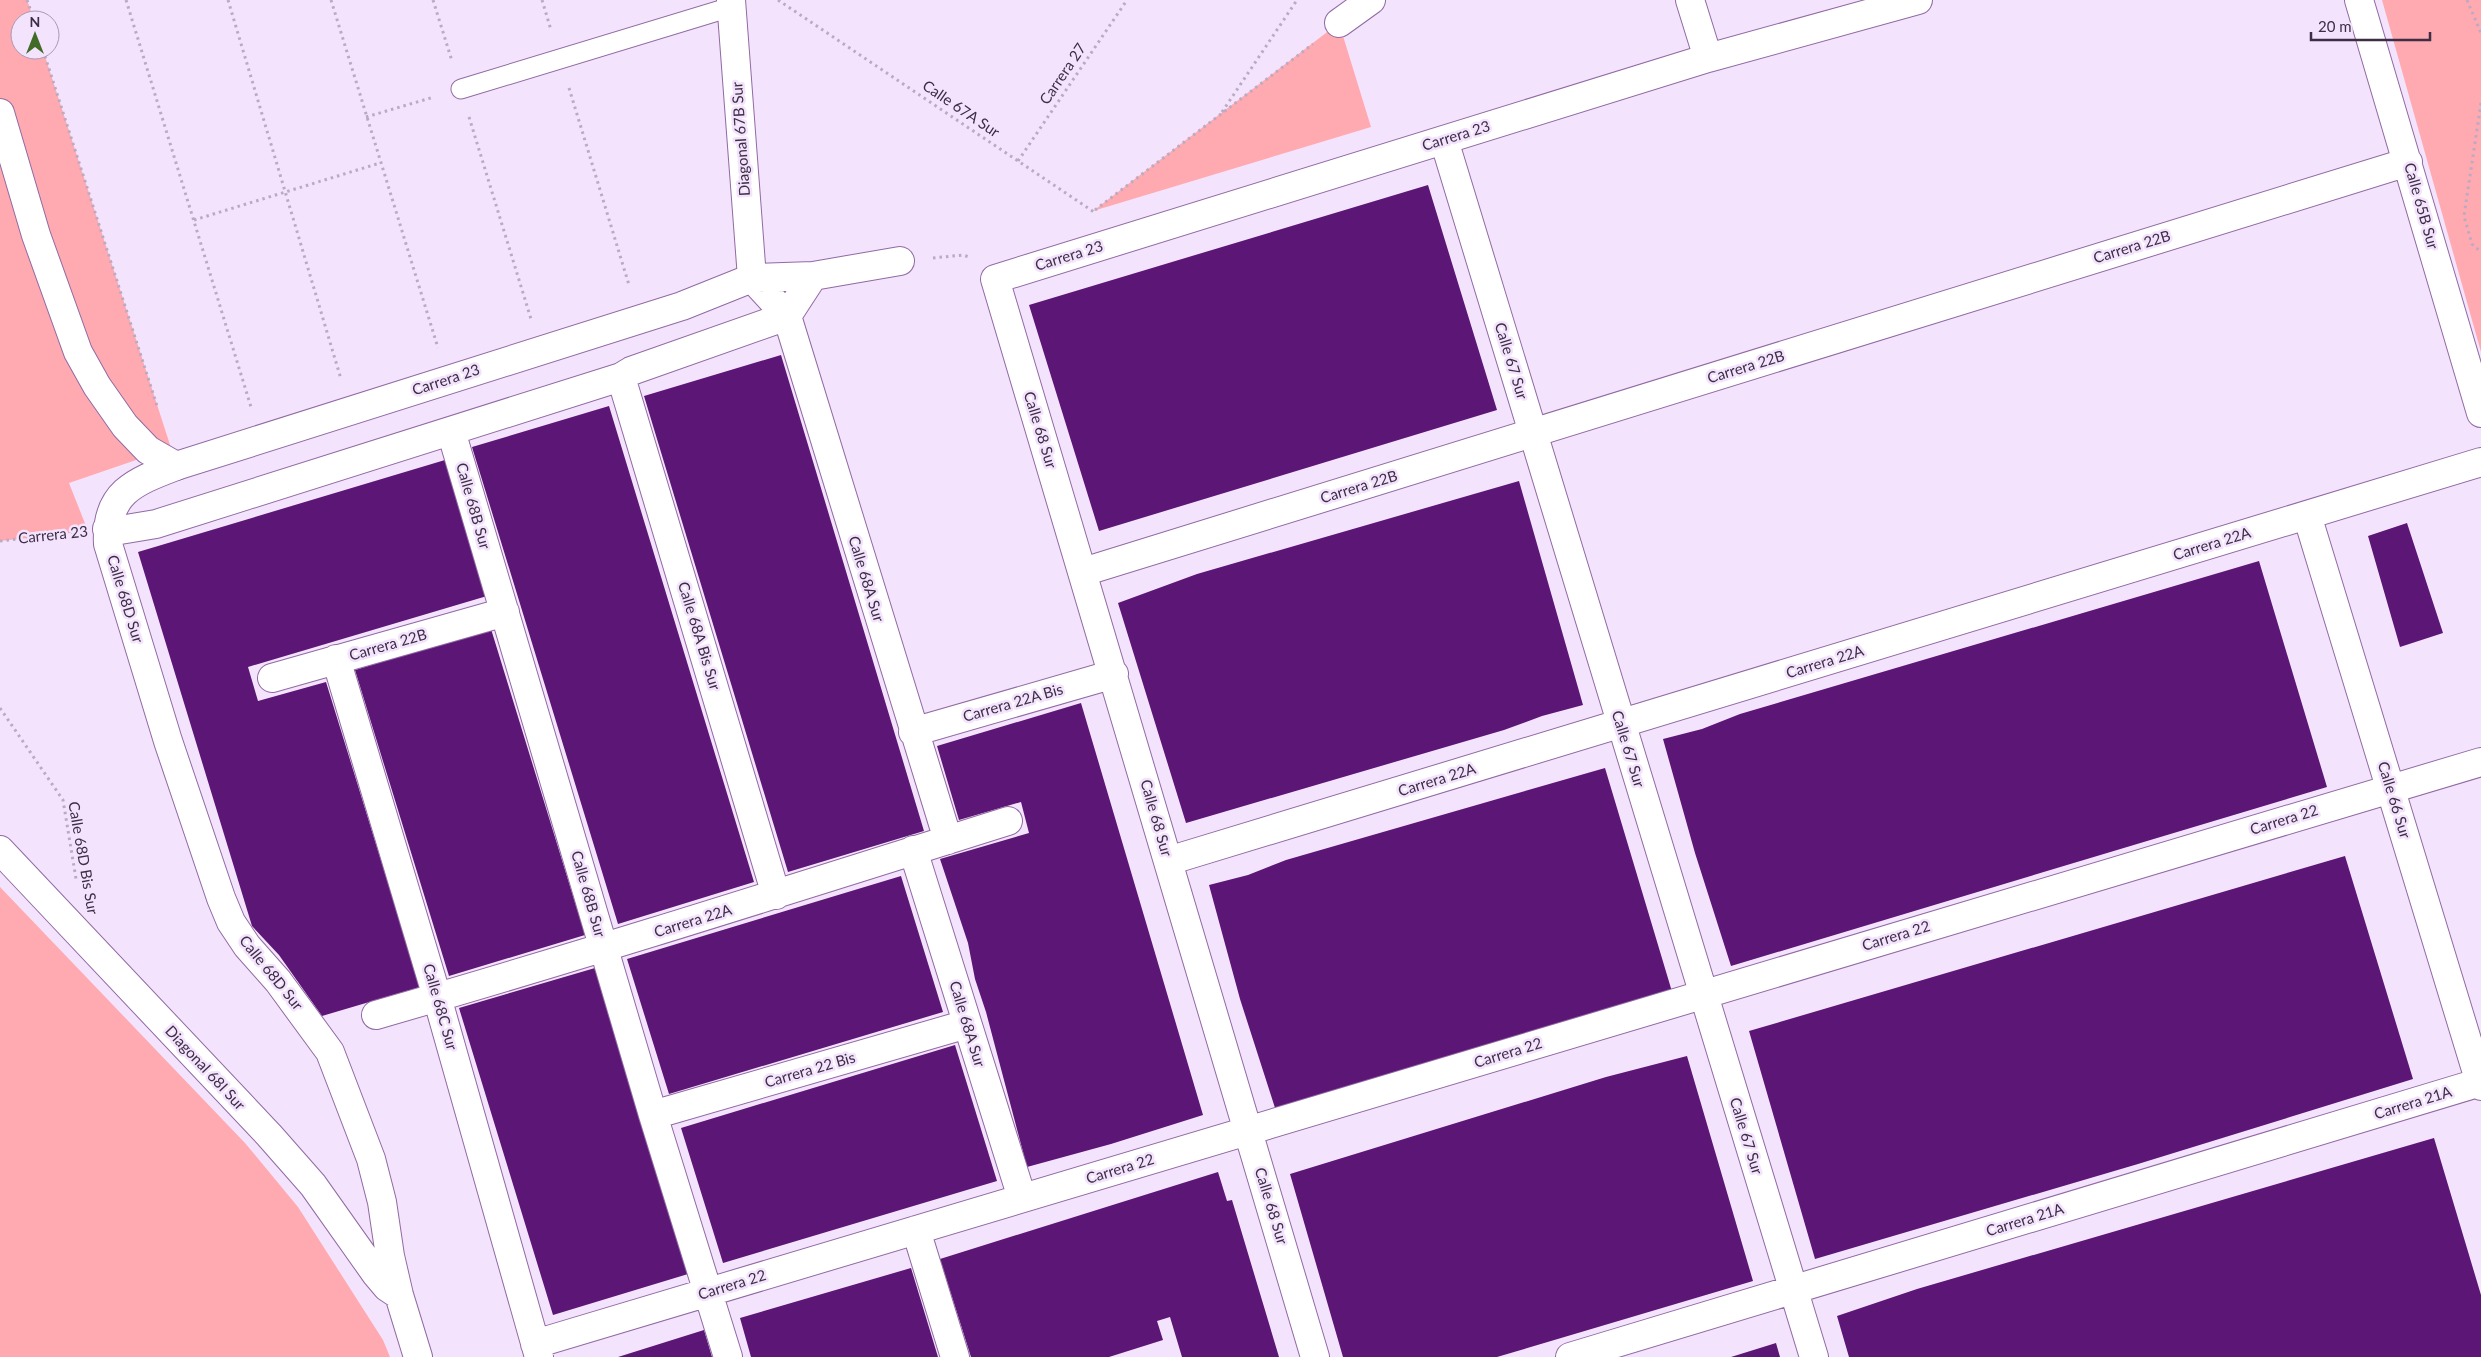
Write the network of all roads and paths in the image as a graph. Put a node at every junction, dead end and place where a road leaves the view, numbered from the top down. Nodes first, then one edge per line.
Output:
1 (126, 0) edge
2 (228, 0) edge
3 (331, 0) edge
4 (433, 0) edge
5 (542, 0) edge
6 (778, 0) edge
7 (1127, 0) edge
8 (1297, 0) edge
9 (1371, 0) edge
10 (1690, 0) edge
11 (1918, 0) edge
12 (2359, 0) edge
13 (2467, 0) edge
14 (785, 2) edge
15 (731, 4) edge
16 (1339, 24) joint
17 (2481, 33) edge
18 (1708, 58) junction
19 (560, 59) junction
20 (47, 60) edge
21 (460, 89) junction
22 (2481, 103) edge
23 (0, 113) edge
24 (1220, 115) junction
25 (366, 117) junction
26 (1444, 140) junction
27 (1018, 161) junction
28 (2408, 162) junction
29 (380, 163) junction
30 (285, 192) junction
31 (1093, 211) junction
32 (194, 220) junction
33 (1132, 237) junction
34 (2481, 252) edge
35 (900, 261) joint
36 (813, 276) junction
37 (752, 278) junction
38 (995, 279) junction
39 (787, 316) junction
40 (640, 319) junction
41 (541, 350) junction
42 (621, 377) junction
43 (447, 380) junction
44 (159, 410) dead end
45 (350, 411) junction
46 (2481, 413) edge
47 (451, 431) junction
48 (1532, 433) junction
49 (261, 439) junction
50 (2481, 462) edge
51 (176, 466) junction
52 (2307, 515) junction
53 (107, 529) junction
54 (0, 540) edge
55 (1083, 572) junction
56 (505, 612) junction
57 (336, 659) junction
58 (1114, 674) junction
59 (272, 678) dead end
60 (0, 708) edge
61 (1621, 724) junction
62 (913, 732) junction
63 (2481, 762) edge
64 (2390, 789) junction
65 (1008, 821) dead end
66 (948, 840) junction
67 (0, 850) edge
68 (913, 850) junction
69 (1168, 862) junction
70 (76, 884) dead end
71 (776, 895) junction
72 (604, 949) junction
73 (1703, 994) junction
74 (438, 997) junction
75 (376, 1015) dead end
76 (967, 1024) junction
77 (2481, 1084) edge
78 (654, 1115) junction
79 (1248, 1130) junction
80 (1022, 1198) junction
81 (916, 1230) junction
82 (1793, 1290) junction
83 (708, 1292) junction
84 (399, 1294) junction
85 (537, 1350) edge
86 (418, 1357) edge
87 (728, 1357) edge
88 (955, 1357) edge
89 (1316, 1357) edge
90 (1570, 1357) edge
91 (1814, 1357) edge

1 - 32 path
2 - 30 path
3 - 25 path
4 - 21 path
5 - 19 path
6 - 14 path, Calle 67A Sur
7 - 27 path, Carrera 27
8 - 24 path
9 - 16 street
10 - 18 street
11 - 18 street, Carrera 23
12 - 28 street, Calle 65B Sur
13 - 17 path
14 - 27 path, Calle 67A Sur
15 - 19 lane
15 - 37 street, Diagonal 67B Sur
16 - 24 path
18 - 26 street, Carrera 23
19 - 21 lane
19 - 40 path
20 - 44 path
21 - 25 path
21 - 41 path
22 - 34 path
23 - 51 street
24 - 31 path
25 - 29 path
26 - 33 street, Carrera 23
26 - 48 street, Calle 67 Sur
27 - 31 path, Calle 67A Sur
28 - 46 street, Calle 65B Sur
28 - 48 street, Carrera 22B
29 - 30 path
29 - 43 path
30 - 32 path
30 - 45 path
31 - 33 path, Calle 67A Sur
32 - 49 path
33 - 38 street, Carrera 23
35 - 36 street, Carrera 23
35 - 38 path
36 - 37 street, Carrera 23
36 - 39 street
37 - 39 street
37 - 40 street, Carrera 23
38 - 55 street, Calle 68 Sur
39 - 42 street, Carrera 23
39 - 62 street, Calle 68A Sur
40 - 41 street, Carrera 23
41 - 43 street, Carrera 23
42 - 47 street, Carrera 23
42 - 71 street, Calle 68A Bis Sur
43 - 45 street, Carrera 23
45 - 49 street, Carrera 23
47 - 53 street, Carrera 23
47 - 56 street, Calle 68B Sur
48 - 55 street, Carrera 22B
48 - 61 street, Calle 67 Sur
49 - 51 street, Carrera 23
50 - 52 street, Carrera 22A
51 - 53 street, Carrera 23
52 - 61 street, Carrera 22A
52 - 64 street, Calle 66 Sur
53 - 54 path, Carrera 23
53 - 84 street, Calle 68D Sur
55 - 58 street, Calle 68 Sur
56 - 57 street, Carrera 22B
56 - 72 street, Calle 68B Sur
57 - 59 street, Carrera 22B
57 - 74 street, Calle 68C Sur
58 - 62 street, Carrera 22A Bis
58 - 69 street, Calle 68 Sur
60 - 70 path, Calle 68D Bis Sur
61 - 69 street, Carrera 22A
61 - 73 street, Calle 67 Sur
62 - 66 street, Calle 68A Sur
63 - 64 street, Carrera 22
64 - 73 street, Carrera 22
64 - 77 street, Calle 66 Sur
65 - 66 street, Carrera 22A
66 - 68 street, Carrera 22A
67 - 84 street, Diagonal 68I Sur
68 - 71 street, Carrera 22A
68 - 76 street, Calle 68A Sur
69 - 79 street, Calle 68 Sur
71 - 72 street, Carrera 22A
72 - 74 street, Carrera 22A
72 - 78 street, Calle 68B Sur
73 - 79 street, Carrera 22
73 - 82 street, Calle 67 Sur
74 - 75 street, Carrera 22A
74 - 85 street, Calle 68C Sur
76 - 78 street, Carrera 22 Bis
76 - 80 street, Calle 68A Sur
77 - 82 street, Carrera 21A
78 - 83 street, Calle 68B Sur
79 - 80 street, Carrera 22
79 - 89 street, Calle 68 Sur
80 - 81 street, Carrera 22
81 - 83 street, Carrera 22
81 - 88 street
82 - 90 street, Carrera 21A
82 - 91 street, Calle 67 Sur
83 - 85 street, Carrera 22
83 - 87 street, Calle 68B Sur
84 - 86 street, Calle 68D Sur

